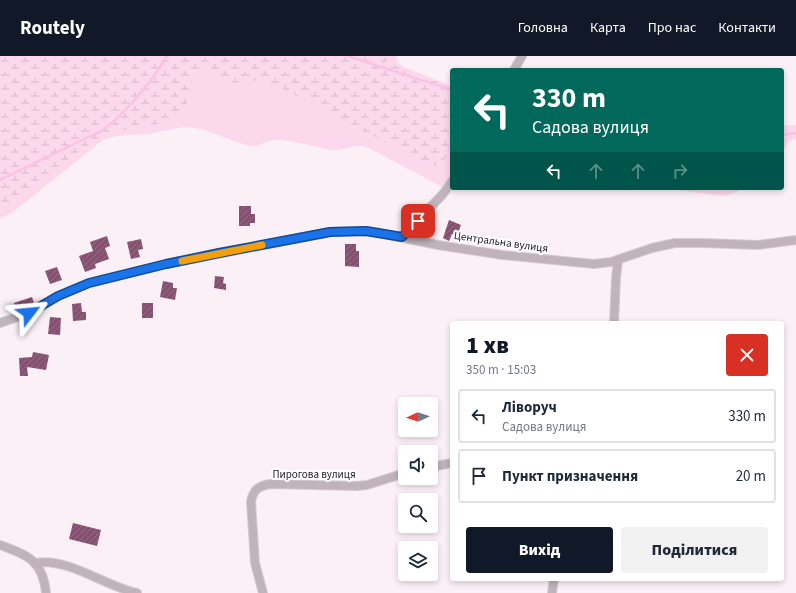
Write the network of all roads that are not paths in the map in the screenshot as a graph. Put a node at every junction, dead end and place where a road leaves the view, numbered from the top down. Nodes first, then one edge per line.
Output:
1 (522, 56) edge
2 (515, 68) edge
3 (450, 184) edge
4 (402, 237) junction
5 (796, 240) edge
6 (618, 260) junction
7 (614, 321) edge
8 (0, 323) edge
9 (450, 463) edge
10 (438, 466) edge
11 (398, 475) edge
12 (0, 545) edge
13 (36, 563) junction
14 (554, 581) edge
15 (46, 593) edge
16 (137, 593) edge
17 (262, 593) edge
18 (552, 593) edge

1 - 2 street
3 - 4 street
4 - 6 street, Центральна вулиця
4 - 8 street, Центральна вулиця
5 - 6 street, Центральна вулиця
6 - 7 street
9 - 10 street
11 - 17 street, Пирогова вулиця
12 - 13 street
13 - 15 street
13 - 16 street
14 - 18 street

